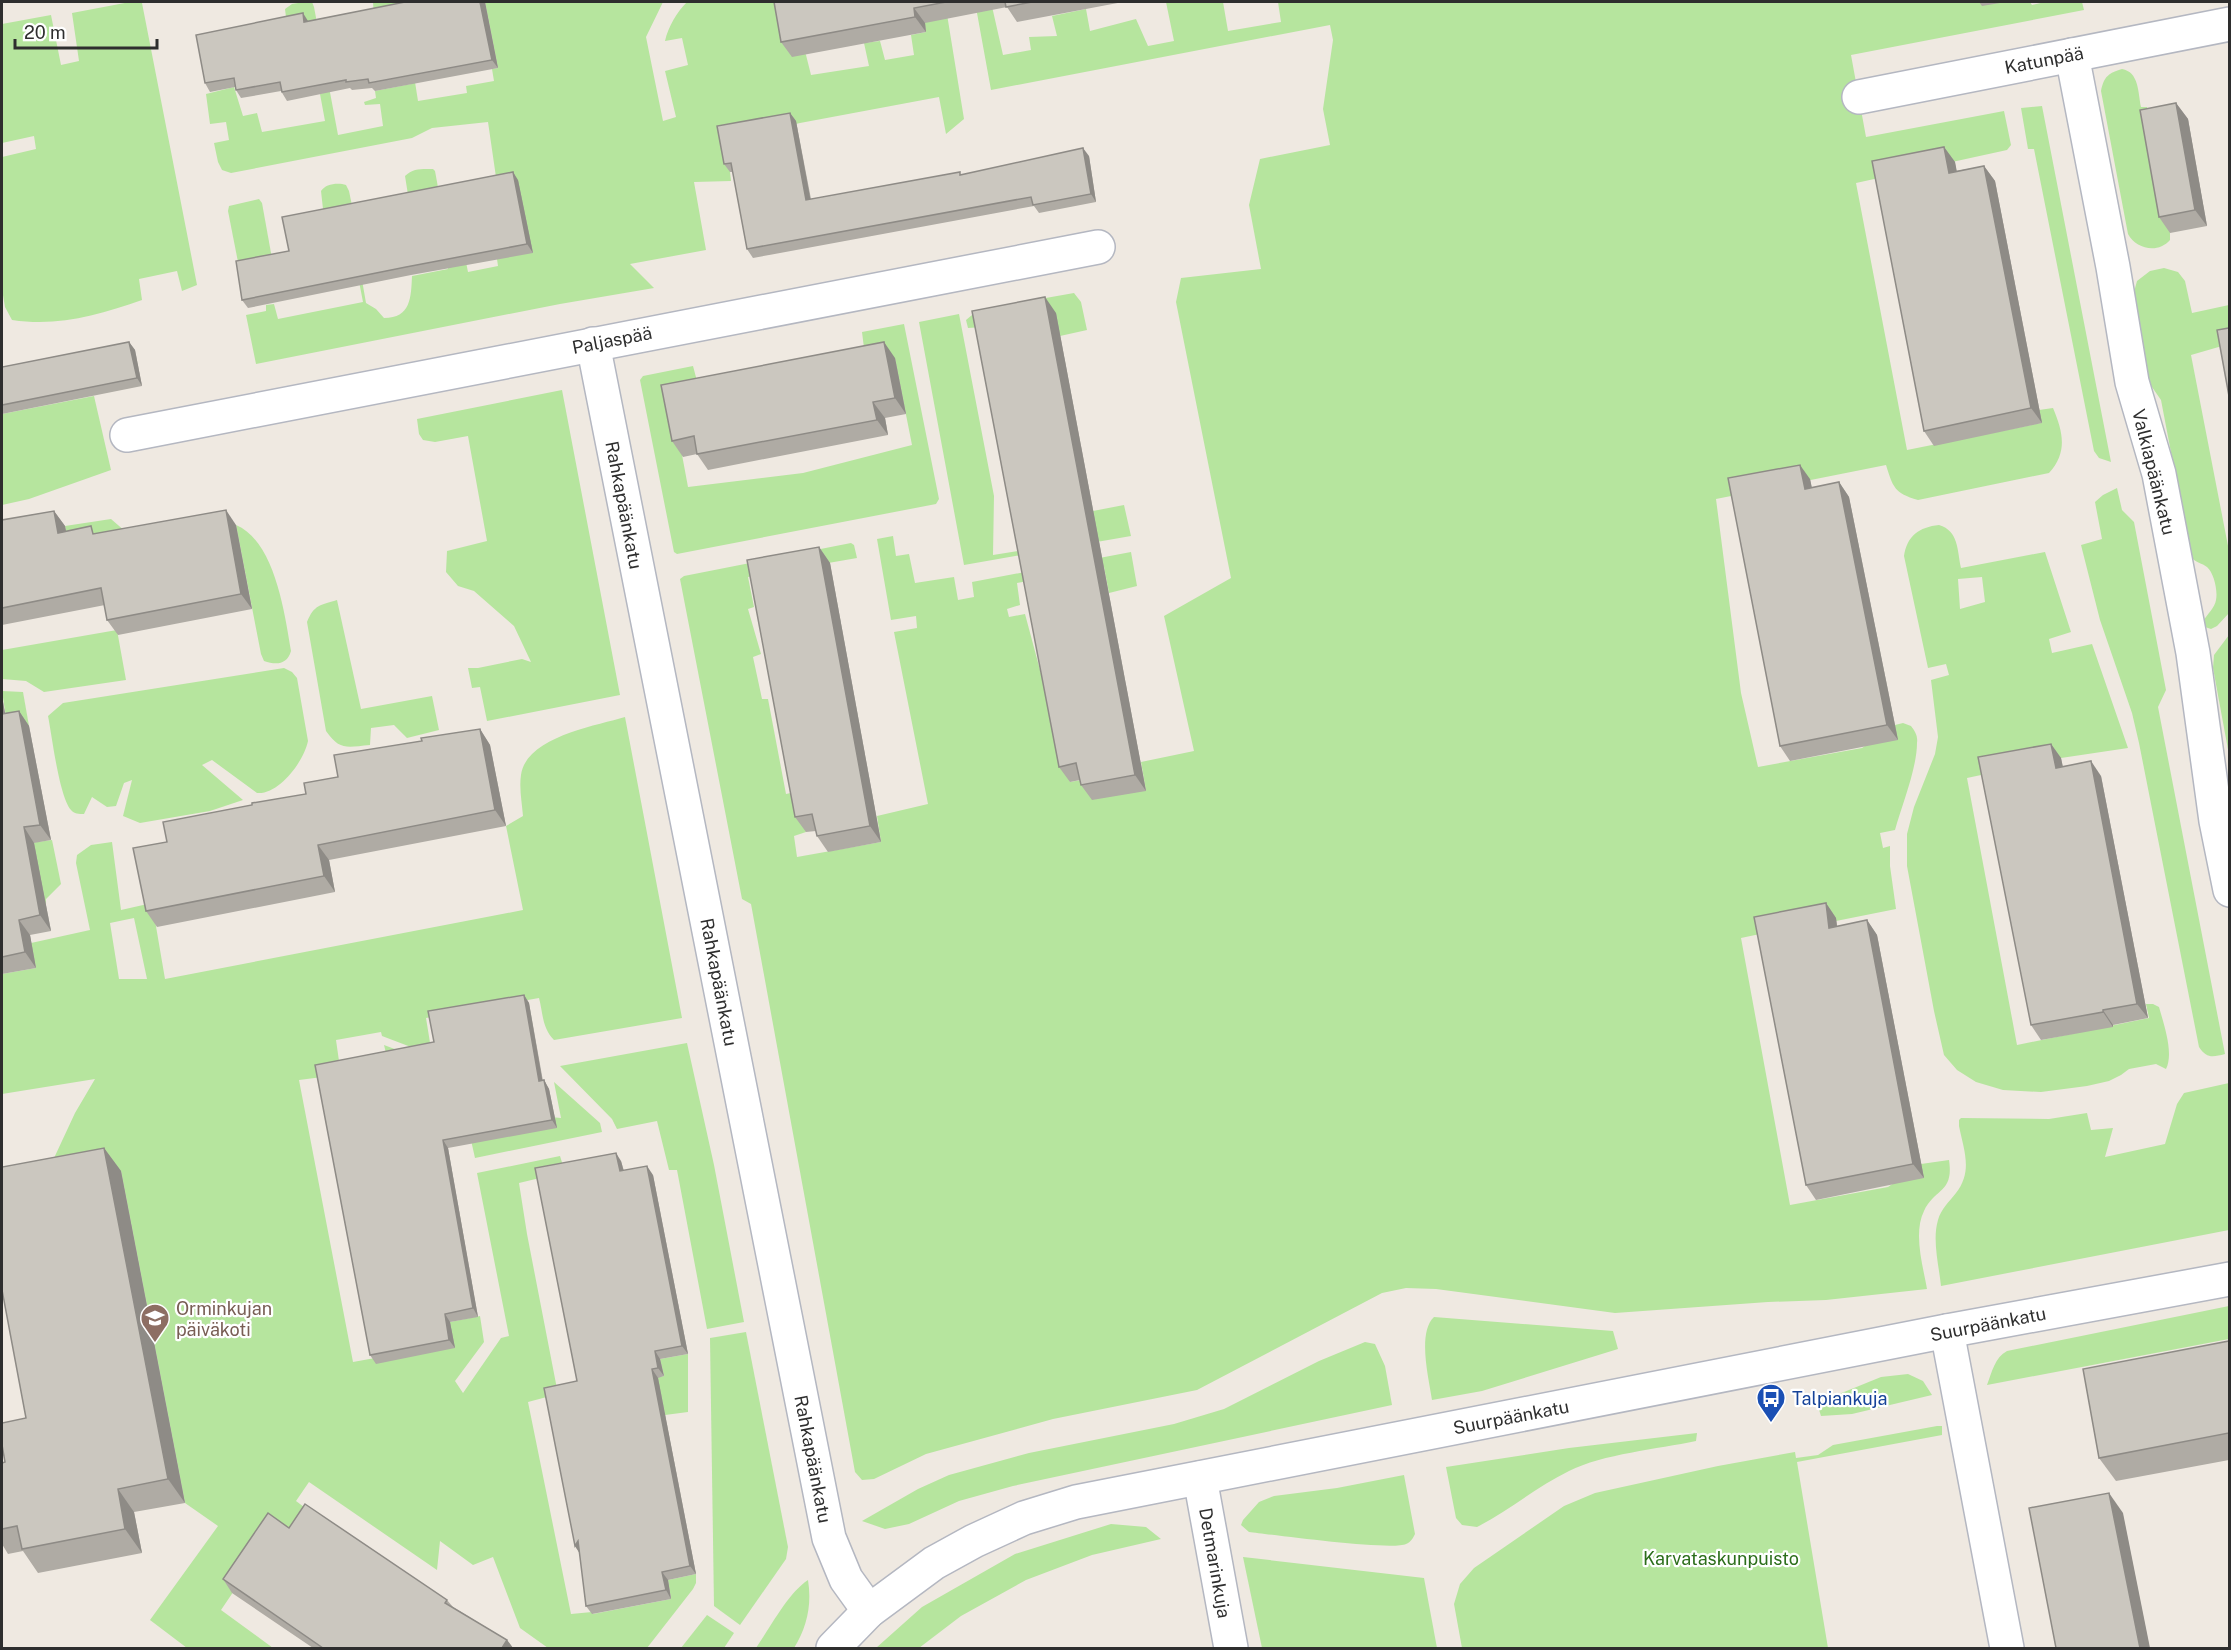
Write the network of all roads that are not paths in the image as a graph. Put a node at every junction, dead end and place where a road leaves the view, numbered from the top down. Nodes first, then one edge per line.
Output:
1 (2229, 24) edge
2 (2072, 55) junction
3 (1859, 97) dead end
4 (1098, 247) dead end
5 (593, 344) junction
6 (127, 435) dead end
7 (2229, 890) edge
8 (2229, 1279) edge
9 (1947, 1331) junction
10 (1200, 1478) junction
11 (869, 1611) junction
12 (833, 1648) edge
13 (1231, 1648) edge
14 (2007, 1648) edge

1 - 2 street, Katunpää
2 - 3 street, Katunpää
2 - 7 street, Valkiapäänkatu
4 - 5 street, Paljaspää
5 - 6 street, Paljaspää
5 - 11 street, Rahkapäänkatu
8 - 9 street, Suurpäänkatu
9 - 10 street, Suurpäänkatu
9 - 14 street
10 - 11 street, Suurpäänkatu
10 - 13 street, Detmarinkuja
11 - 12 street, Suurpäänkatu

